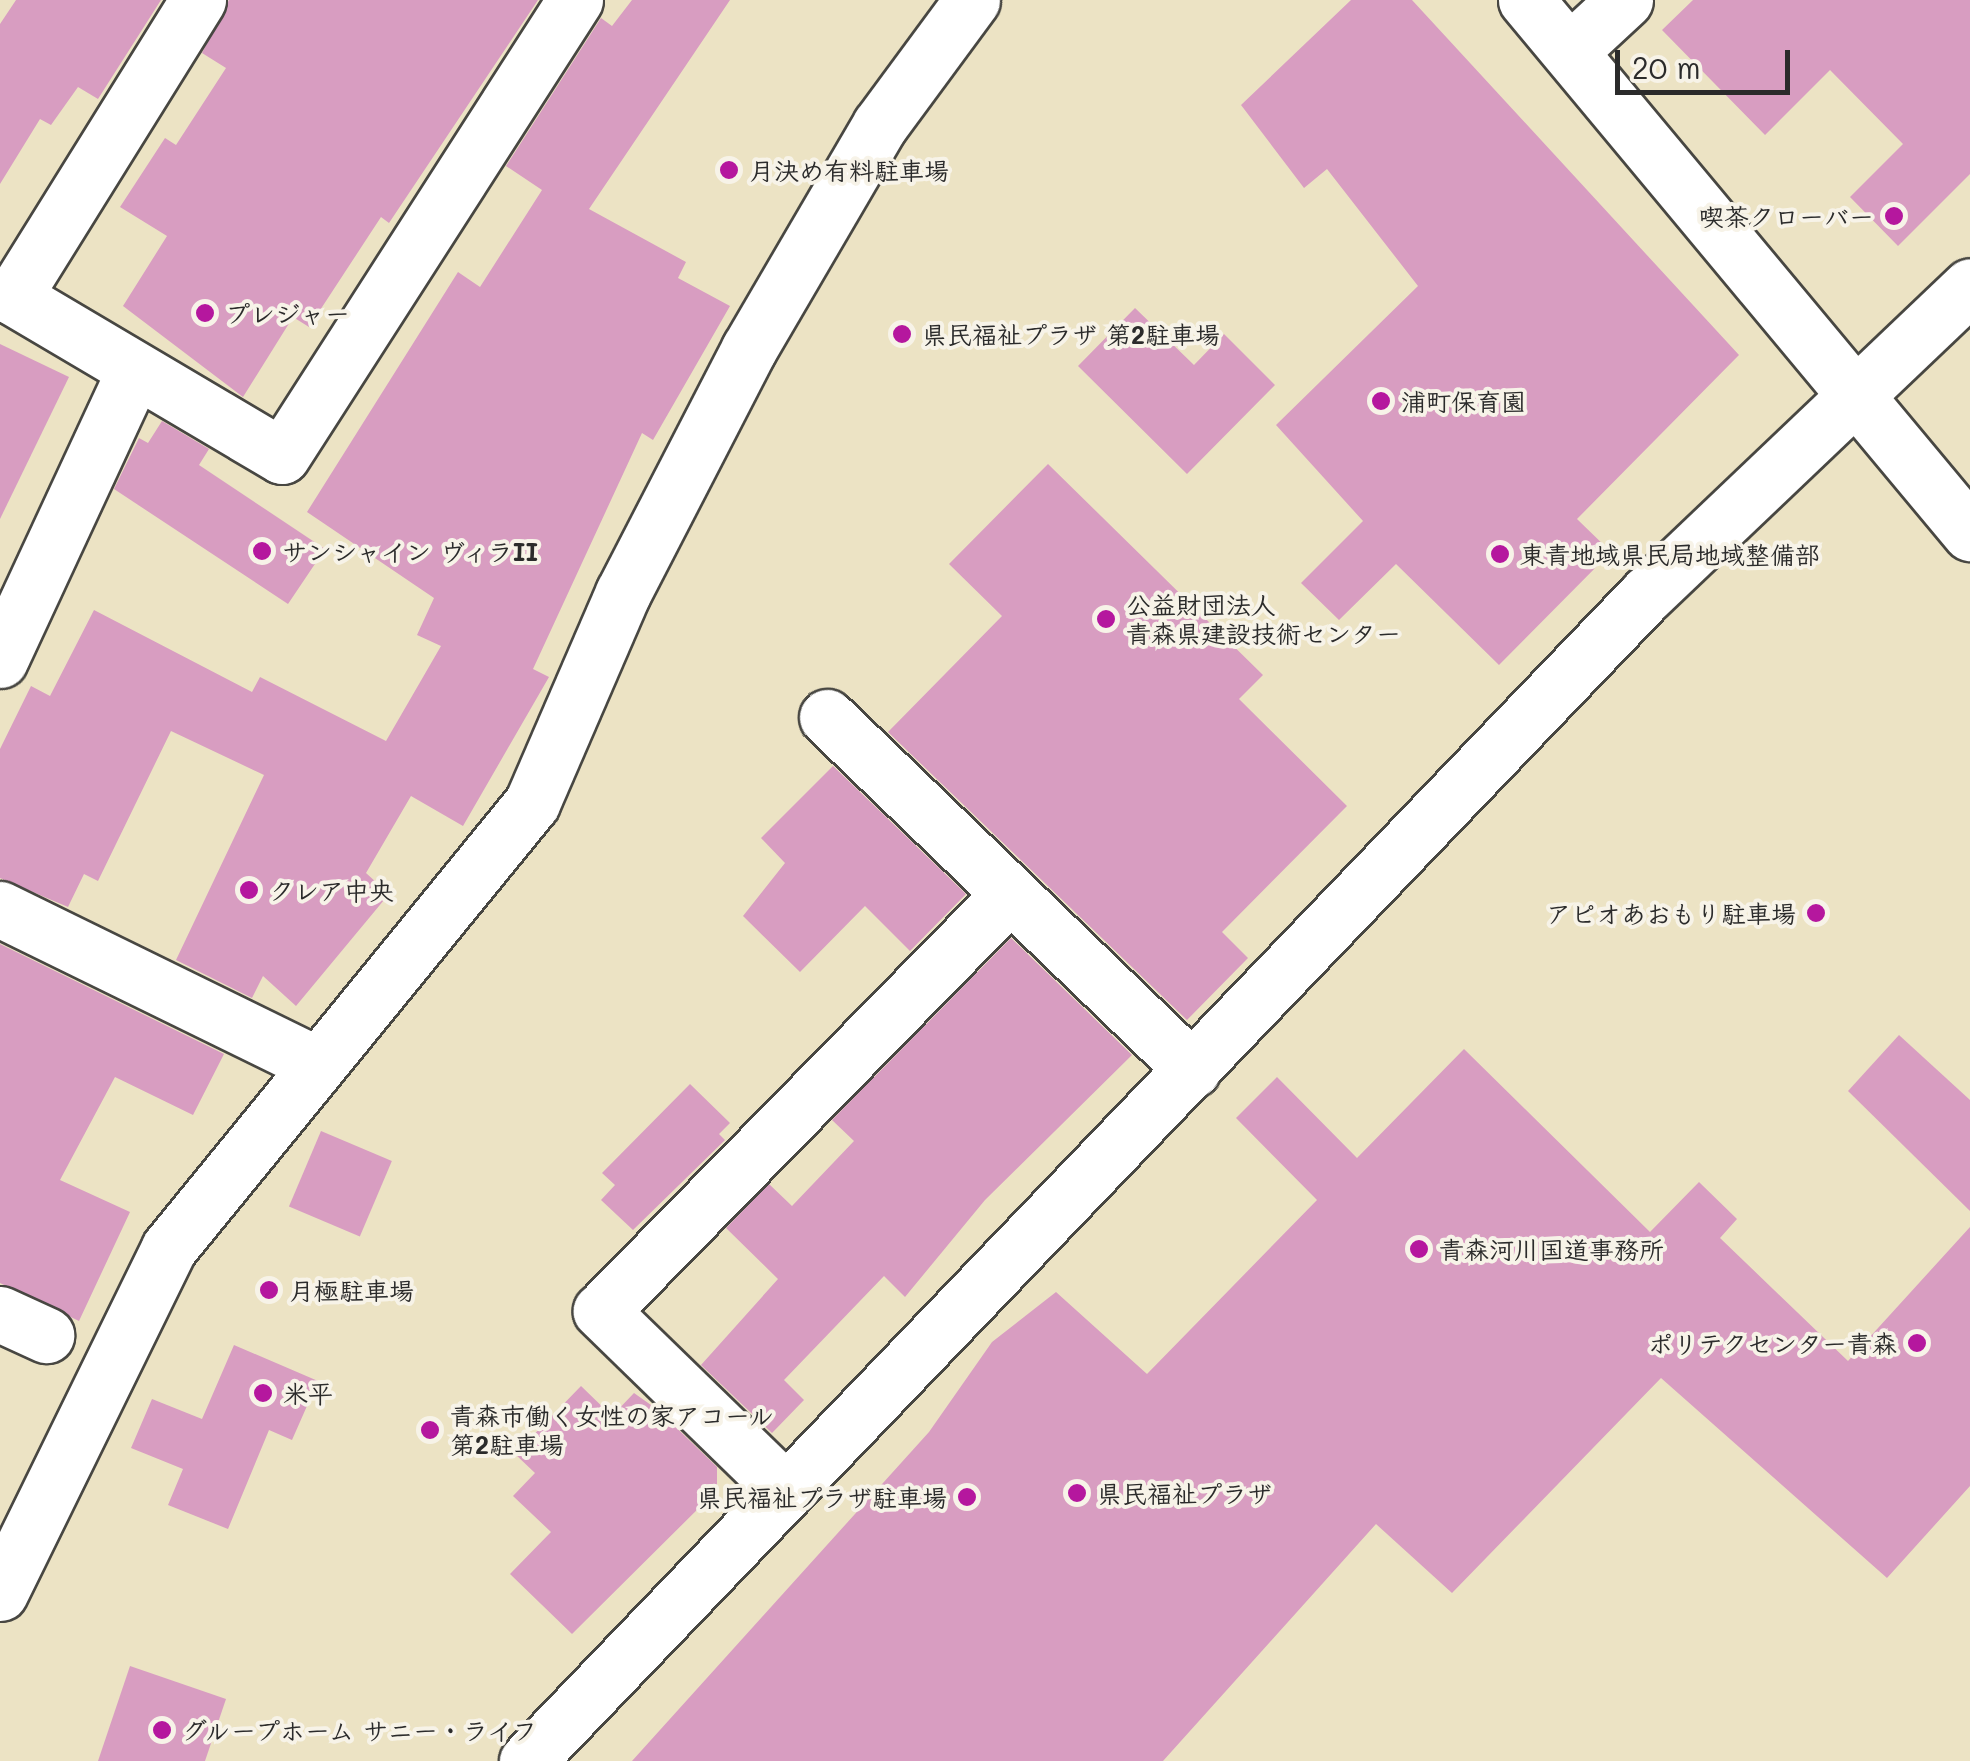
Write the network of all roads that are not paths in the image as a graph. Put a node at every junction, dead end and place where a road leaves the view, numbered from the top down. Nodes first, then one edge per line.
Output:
1 (198, 0) edge
2 (575, 0) edge
3 (972, 0) edge
4 (1526, 0) edge
5 (1625, 0) edge
6 (1570, 51) junction
7 (1970, 286) edge
8 (134, 372) junction
9 (1854, 396) junction
10 (1970, 533) edge
11 (0, 660) edge
12 (827, 717) dead end
13 (1010, 894) junction
14 (0, 910) edge
15 (314, 1062) junction
16 (1193, 1070) junction
17 (785, 1490) junction
18 (0, 1594) edge
19 (527, 1761) edge

1 - 8 street
2 - 8 street
3 - 15 street
4 - 6 street
5 - 6 street
6 - 9 street
7 - 9 street
8 - 11 street
9 - 10 street
9 - 16 street
12 - 13 street
13 - 16 street
13 - 17 street
14 - 15 street
15 - 18 street
16 - 17 street
17 - 19 street

